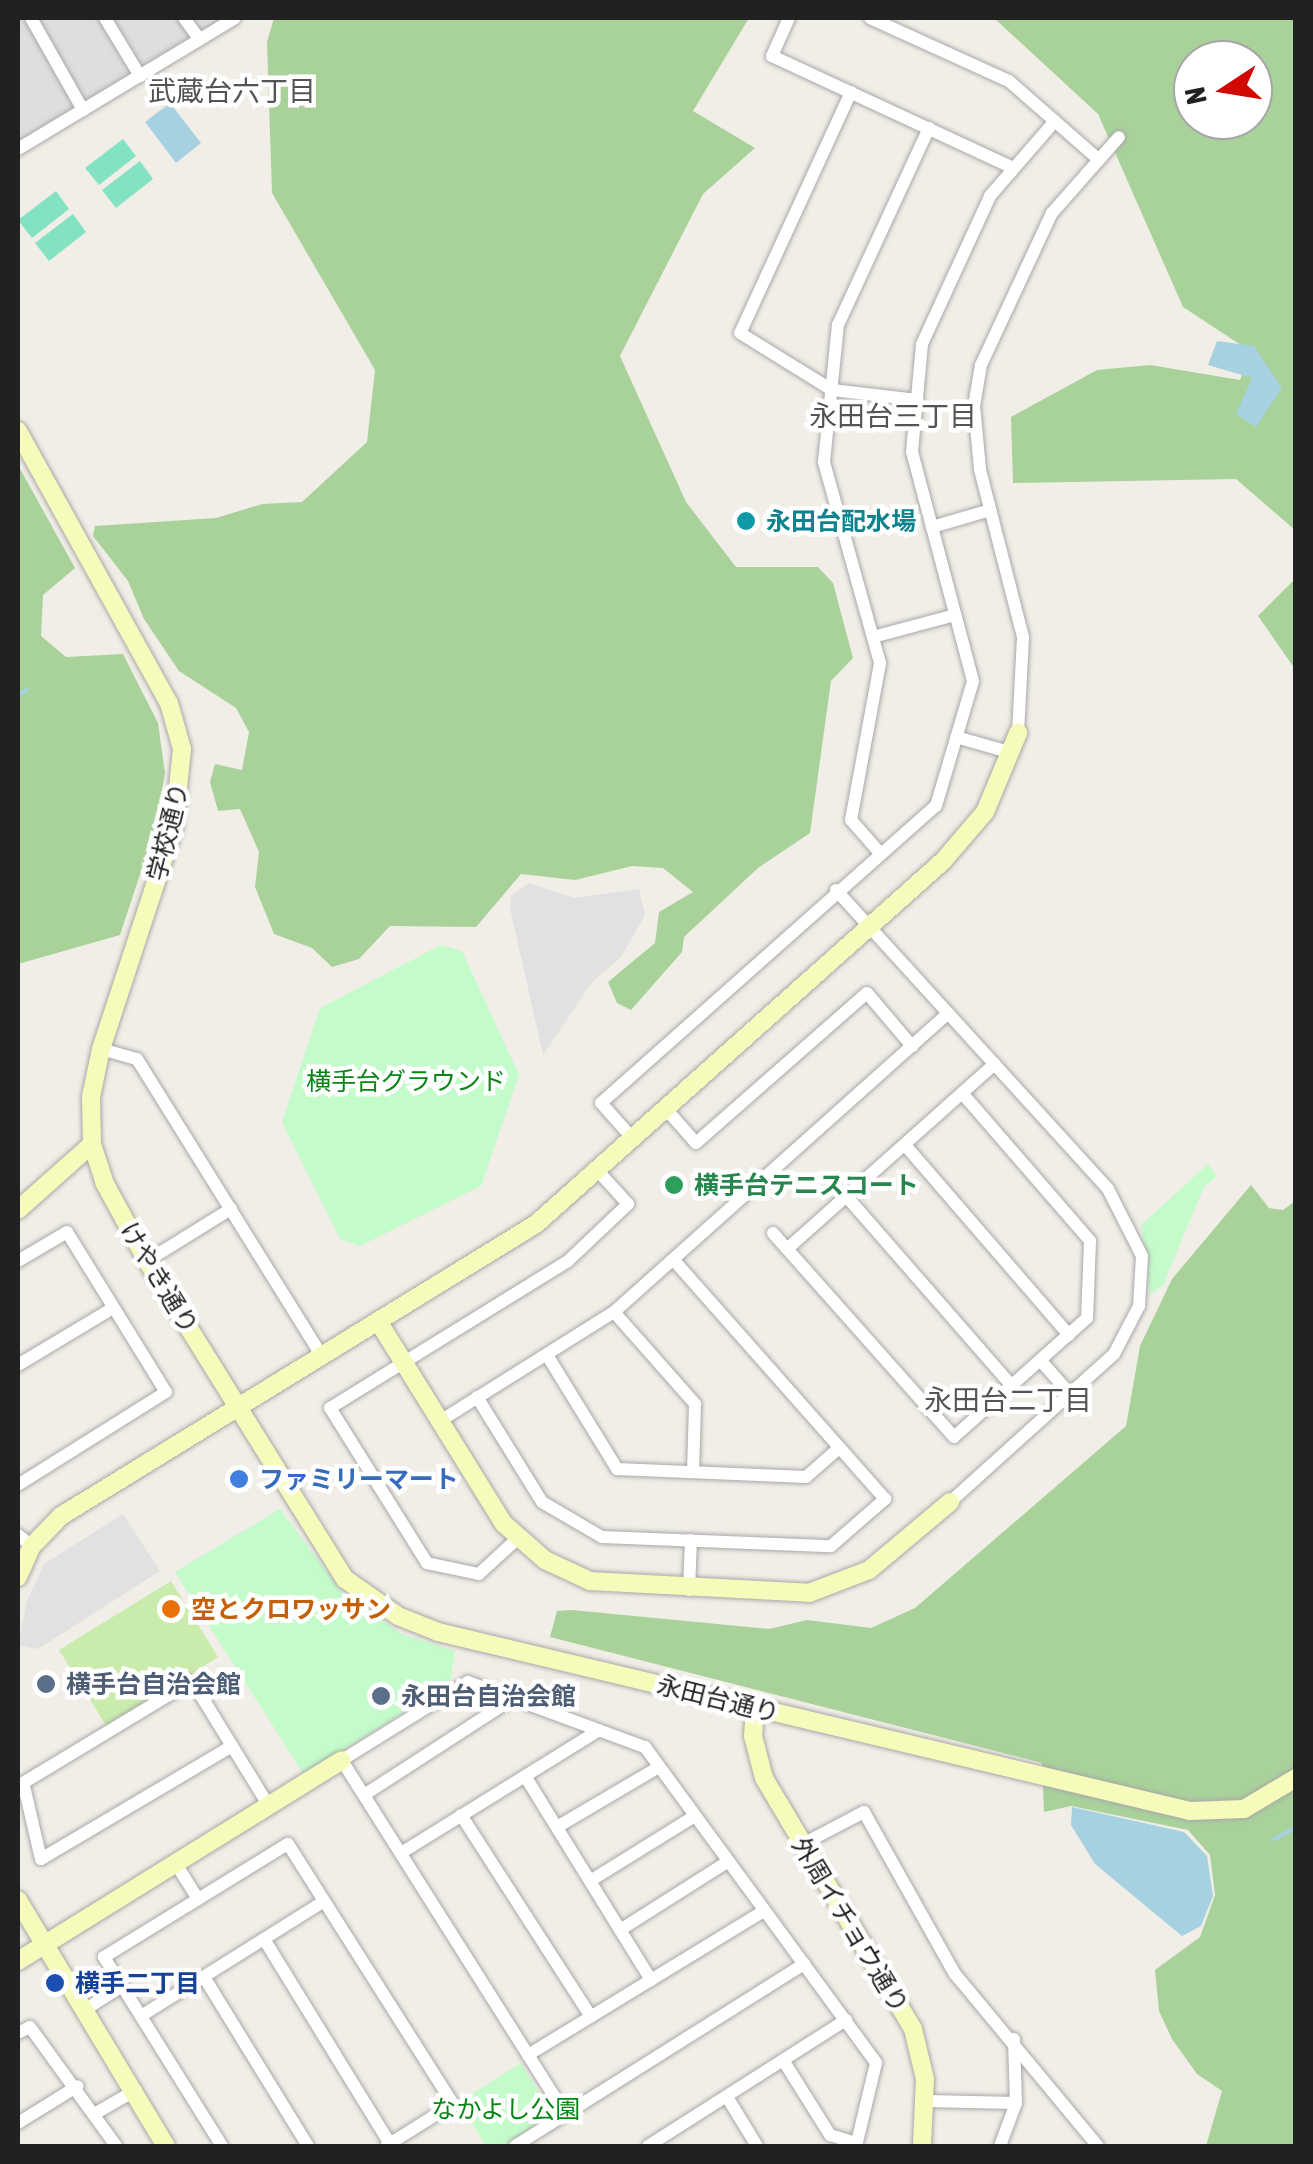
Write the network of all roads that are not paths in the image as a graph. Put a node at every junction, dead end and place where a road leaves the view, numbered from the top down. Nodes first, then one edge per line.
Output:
1 (31, 18) edge
2 (106, 18) edge
3 (184, 18) edge
4 (235, 18) edge
5 (789, 18) edge
6 (870, 18) edge
7 (198, 39) junction
8 (140, 76) junction
9 (851, 92) junction
10 (83, 110) junction
11 (1055, 122) junction
12 (929, 128) junction
13 (1119, 137) dead end
14 (19, 144) edge
15 (1098, 159) junction
16 (1014, 168) junction
17 (832, 390) junction
18 (917, 400) junction
19 (18, 432) edge
20 (990, 510) junction
21 (932, 526) junction
22 (955, 615) junction
23 (873, 637) junction
24 (1018, 733) joint
25 (956, 737) junction
26 (1012, 753) junction
27 (880, 853) junction
28 (836, 890) junction
29 (870, 927) junction
30 (948, 1013) junction
31 (912, 1046) junction
32 (101, 1049) junction
33 (995, 1064) junction
34 (962, 1093) junction
35 (666, 1109) junction
36 (633, 1139) junction
37 (92, 1144) junction
38 (905, 1145) junction
39 (598, 1171) junction
40 (847, 1197) junction
41 (230, 1209) junction
42 (18, 1210) edge
43 (773, 1233) dead end
44 (787, 1249) junction
45 (673, 1259) junction
46 (18, 1261) edge
47 (147, 1261) junction
48 (113, 1308) junction
49 (614, 1312) junction
50 (378, 1322) junction
51 (1069, 1335) junction
52 (546, 1355) junction
53 (322, 1356) junction
54 (1041, 1361) junction
55 (402, 1362) junction
56 (18, 1365) edge
57 (1012, 1386) junction
58 (1070, 1394) junction
59 (478, 1398) junction
60 (238, 1407) junction
61 (440, 1421) junction
62 (840, 1448) junction
63 (694, 1472) junction
64 (18, 1484) edge
65 (950, 1502) joint
66 (25, 1540) edge
67 (517, 1540) junction
68 (691, 1540) junction
69 (18, 1577) edge
70 (689, 1590) junction
71 (514, 1698) junction
72 (755, 1708) junction
73 (599, 1730) junction
74 (232, 1746) junction
75 (342, 1760) junction
76 (659, 1767) junction
77 (525, 1776) junction
78 (1296, 1778) edge
79 (21, 1786) edge
80 (364, 1795) junction
81 (269, 1806) junction
82 (462, 1816) junction
83 (694, 1816) junction
84 (557, 1827) junction
85 (802, 1844) junction
86 (401, 1853) junction
87 (728, 1862) junction
88 (176, 1864) junction
89 (590, 1881) junction
90 (198, 1899) junction
91 (18, 1900) edge
92 (324, 1901) junction
93 (764, 1911) junction
94 (620, 1930) junction
95 (264, 1939) junction
96 (45, 1945) junction
97 (18, 1961) edge
98 (804, 1964) junction
99 (204, 1977) junction
100 (651, 1980) junction
101 (122, 1986) junction
102 (86, 2010) junction
103 (141, 2016) junction
104 (590, 2017) junction
105 (846, 2020) junction
106 (18, 2033) edge
107 (1014, 2040) junction
108 (528, 2055) junction
109 (783, 2060) junction
110 (78, 2086) junction
111 (136, 2090) junction
112 (727, 2097) junction
113 (926, 2101) junction
114 (1016, 2104) junction
115 (96, 2113) junction
116 (566, 2115) junction
117 (18, 2123) edge
118 (658, 2144) edge
119 (388, 2145) edge
120 (857, 2145) edge
121 (116, 2146) edge
122 (166, 2146) edge
123 (222, 2146) edge
124 (308, 2146) edge
125 (516, 2146) edge
126 (756, 2146) edge
127 (922, 2146) edge
128 (1000, 2146) edge
129 (1098, 2146) edge

1 - 10 street
2 - 8 street
3 - 7 street
4 - 7 street
5 - 9 street
6 - 11 street
7 - 8 street
8 - 10 street
9 - 12 street
9 - 17 street
10 - 14 street
11 - 15 street
11 - 16 street
12 - 16 street
12 - 17 street
13 - 15 street
15 - 20 street
16 - 18 street
17 - 18 street
17 - 23 street
18 - 21 street
19 - 32 street, 学校通り
20 - 21 street
20 - 24 street
21 - 22 street
22 - 23 street
22 - 25 street
23 - 27 street
24 - 26 street
25 - 26 street
25 - 27 street
26 - 29 street
27 - 28 street
28 - 29 street
28 - 36 street
29 - 30 street
29 - 35 street
30 - 31 street
30 - 33 street
31 - 35 street
31 - 45 street
32 - 37 street, 学校通り
32 - 41 street
33 - 34 street
33 - 58 street
34 - 38 street
34 - 51 street
35 - 36 street
36 - 39 street
37 - 42 street
37 - 47 street, けやき通り
38 - 40 street
38 - 51 street
39 - 50 street
39 - 55 street
40 - 44 street
40 - 57 street
41 - 47 street
41 - 53 street
43 - 44 street
44 - 57 street
45 - 49 street
45 - 62 street
46 - 48 street
47 - 60 street, けやき通り
48 - 56 street
48 - 64 street
49 - 52 street
49 - 63 street
50 - 53 street
50 - 55 street
51 - 54 street
52 - 59 street
52 - 63 street
53 - 60 street
54 - 57 street
54 - 58 street
55 - 61 street
55 - 67 street
58 - 65 street
59 - 61 street
59 - 68 street
60 - 66 street
60 - 72 street, 永田台通り
61 - 67 street
62 - 63 street
62 - 68 street
65 - 70 street
66 - 69 street
67 - 70 street
68 - 70 street
71 - 73 street
71 - 75 street
71 - 80 street
72 - 78 street, 永田台通り
72 - 85 street, 外周イチョウ通り
73 - 76 street
73 - 77 street
74 - 79 street
74 - 79 street
74 - 81 street
75 - 80 street
75 - 81 street
76 - 83 street
76 - 84 street
77 - 82 street
77 - 84 street
80 - 86 street
81 - 88 street
82 - 86 street
82 - 104 street
83 - 87 street
83 - 89 street
84 - 89 street
85 - 107 street
85 - 113 street, 外周イチョウ通り
86 - 108 street
87 - 93 street
87 - 94 street
88 - 90 street
88 - 96 street
89 - 94 street
90 - 92 street
90 - 101 street
91 - 96 street
92 - 95 street
92 - 119 street
93 - 98 street
93 - 100 street
94 - 100 street
95 - 99 street
95 - 119 street
96 - 97 street
96 - 102 street
98 - 105 street
98 - 116 street
99 - 103 street
99 - 124 street
100 - 104 street
101 - 102 street
101 - 103 street
102 - 111 street
103 - 123 street
104 - 108 street
105 - 109 street
105 - 120 street
106 - 110 street
107 - 114 street
107 - 129 street
108 - 116 street
109 - 112 street
109 - 120 street
110 - 115 street
110 - 117 street
111 - 115 street
111 - 122 street
112 - 118 street
112 - 126 street
113 - 114 street
113 - 127 street, 外周イチョウ通り
114 - 128 street
115 - 121 street
116 - 125 street

